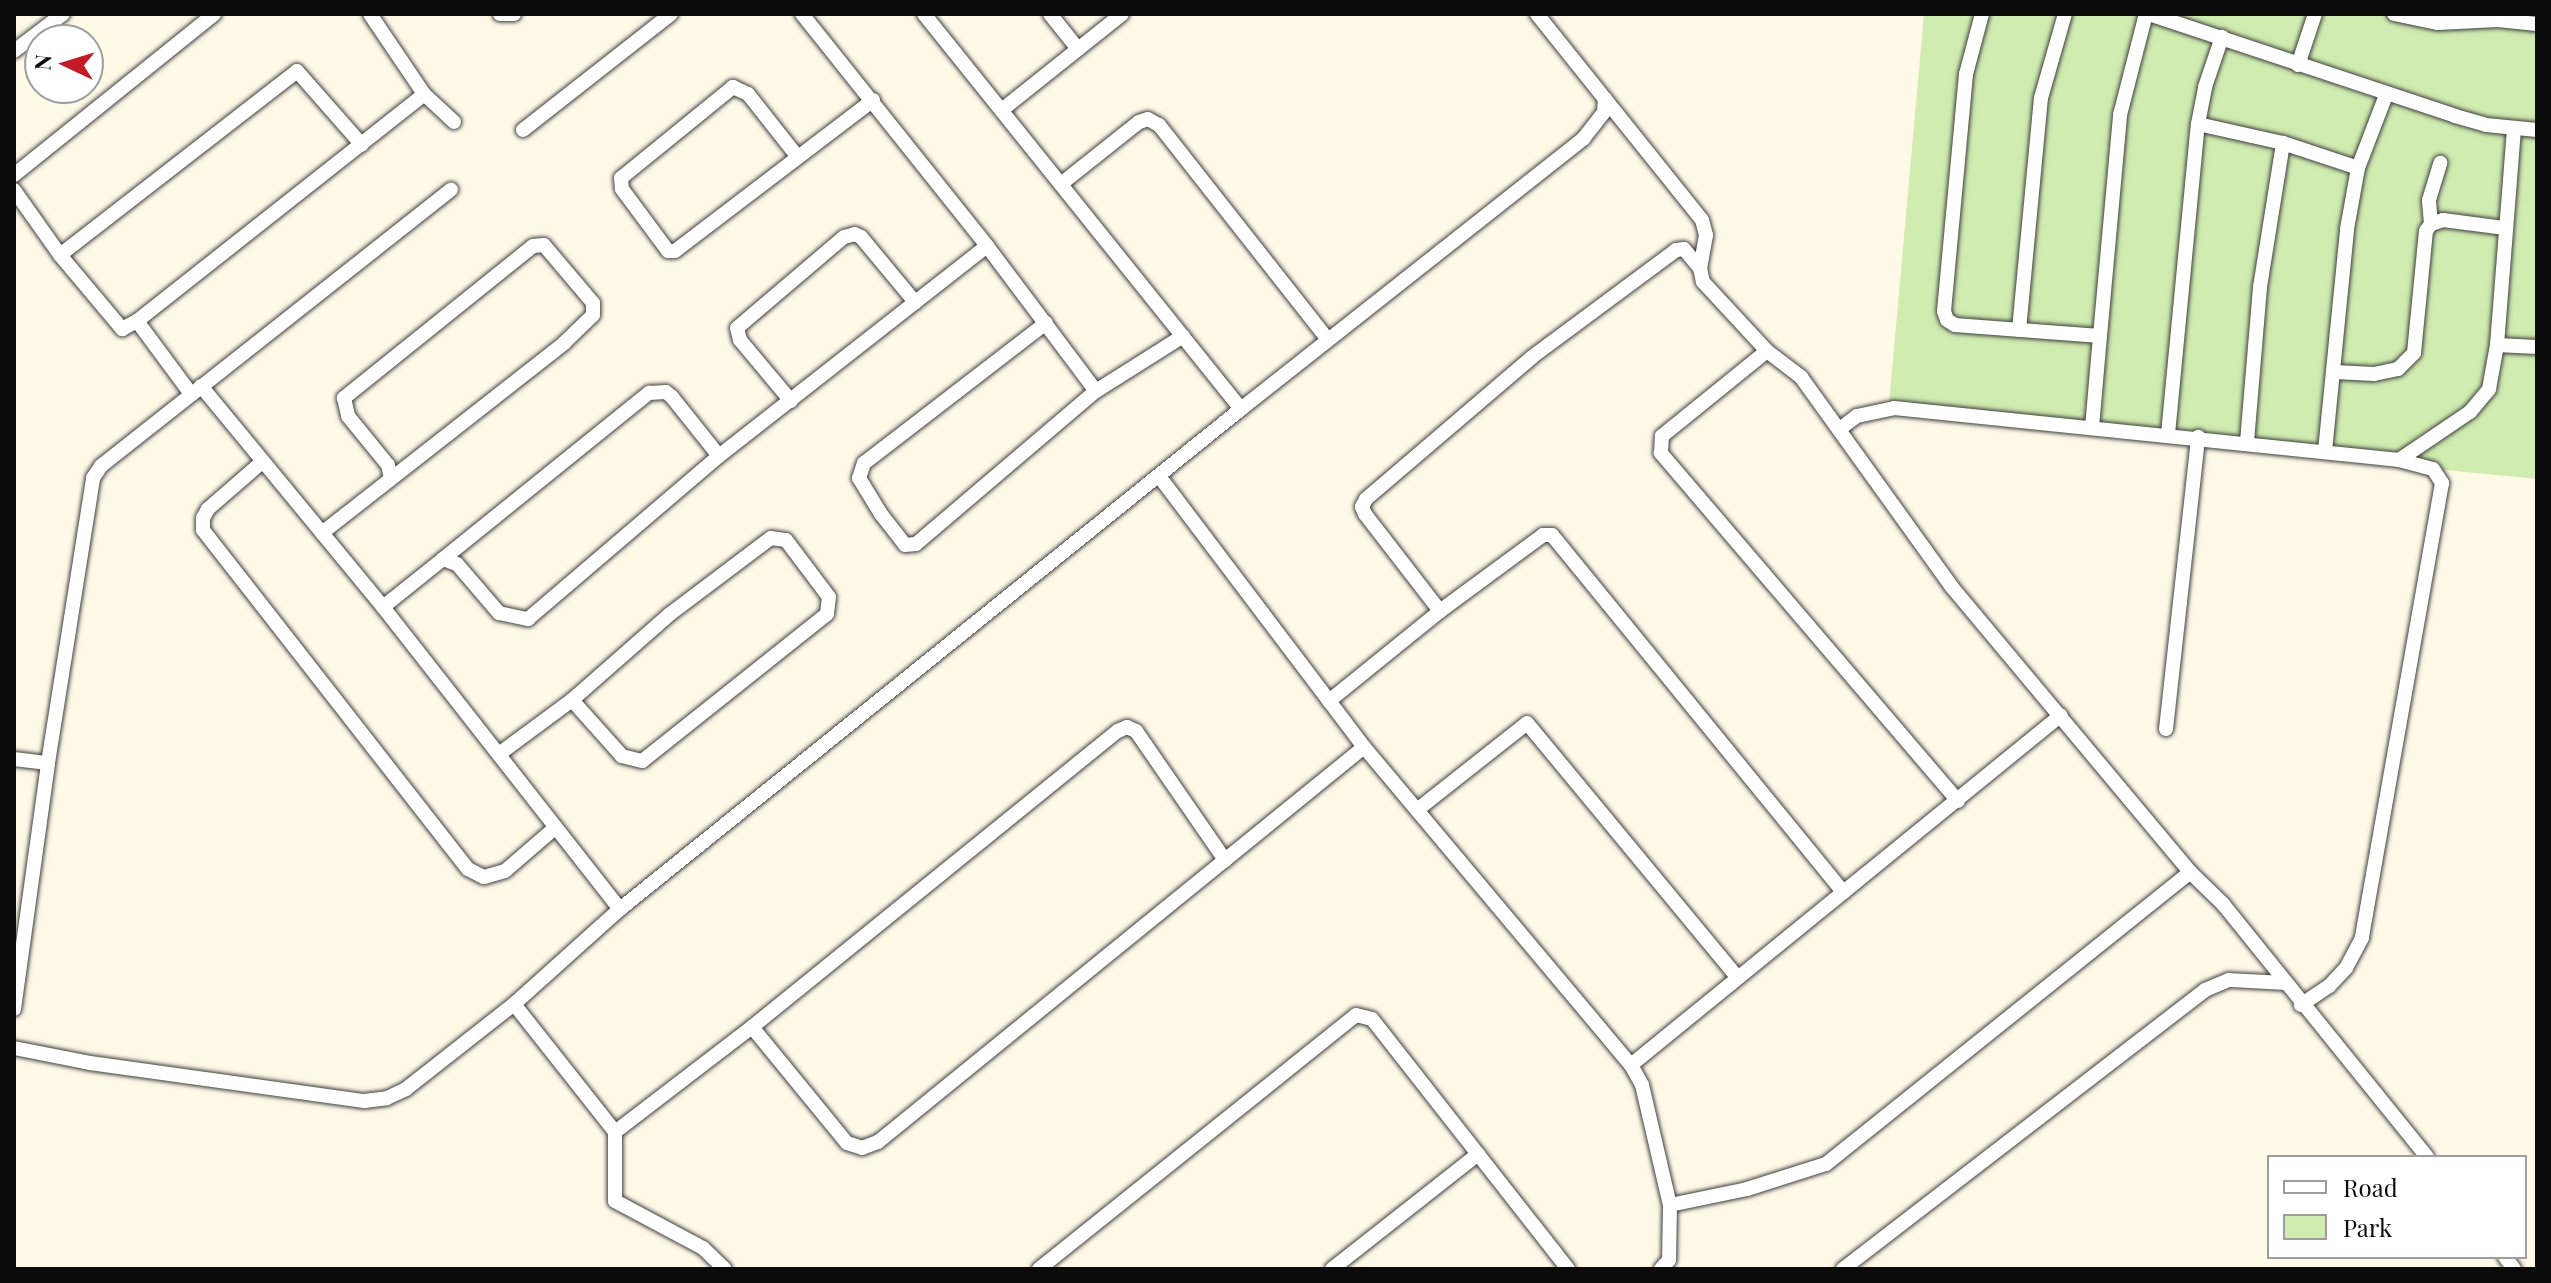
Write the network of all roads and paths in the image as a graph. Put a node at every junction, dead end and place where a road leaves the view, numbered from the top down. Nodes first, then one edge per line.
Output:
1 (63, 14) edge
2 (214, 14) edge
3 (370, 14) edge
4 (500, 14) edge
5 (514, 14) edge
6 (671, 14) edge
7 (802, 14) edge
8 (924, 14) edge
9 (1050, 14) edge
10 (1122, 14) edge
11 (1537, 14) edge
12 (1982, 14) edge
13 (2065, 14) edge
14 (2148, 14) edge
15 (2315, 14) edge
16 (2394, 14) edge
17 (2537, 24) edge
18 (2222, 37) junction
19 (1078, 49) junction
20 (14, 51) edge
21 (2298, 65) junction
22 (424, 94) junction
23 (2386, 95) junction
24 (1605, 99) junction
25 (873, 100) junction
26 (1003, 109) junction
27 (454, 122) dead end
28 (2198, 124) junction
29 (2514, 128) junction
30 (523, 130) dead end
31 (2537, 130) edge
32 (2283, 143) junction
33 (362, 145) junction
34 (797, 156) junction
35 (2440, 163) dead end
36 (2358, 168) junction
37 (14, 175) edge
38 (1061, 184) junction
39 (14, 190) edge
40 (451, 190) dead end
41 (2431, 224) junction
42 (2505, 228) junction
43 (987, 246) junction
44 (60, 255) junction
45 (1700, 268) junction
46 (915, 302) junction
47 (137, 321) junction
48 (1046, 323) junction
49 (2019, 330) junction
50 (1183, 336) junction
51 (2100, 336) junction
52 (1328, 340) junction
53 (2497, 345) junction
54 (2537, 347) edge
55 (1767, 351) junction
56 (2335, 372) junction
57 (196, 390) junction
58 (1096, 391) junction
59 (791, 401) junction
60 (1241, 409) junction
61 (1841, 428) junction
62 (2092, 428) junction
63 (2168, 434) junction
64 (2198, 437) junction
65 (2247, 442) junction
66 (2325, 451) junction
67 (719, 456) junction
68 (2399, 460) junction
69 (262, 462) junction
70 (1159, 476) junction
71 (391, 478) junction
72 (322, 533) junction
73 (443, 559) junction
74 (383, 607) junction
75 (1440, 611) junction
76 (572, 700) junction
77 (1329, 701) junction
78 (2061, 715) junction
79 (2166, 729) dead end
80 (1364, 747) junction
81 (499, 754) junction
82 (14, 759) edge
83 (48, 763) junction
84 (1958, 801) junction
85 (1417, 810) junction
86 (556, 827) junction
87 (1225, 860) junction
88 (2190, 872) junction
89 (1843, 892) junction
90 (620, 909) junction
91 (17, 954) edge
92 (1737, 977) junction
93 (2284, 983) junction
94 (514, 1004) junction
95 (2301, 1005) junction
96 (14, 1009) edge
97 (752, 1027) junction
98 (14, 1048) edge
99 (1631, 1065) junction
100 (615, 1132) junction
101 (1478, 1154) junction
102 (2425, 1155) edge
103 (1670, 1205) junction
104 (725, 1269) edge
105 (1039, 1269) edge
106 (1332, 1269) edge
107 (1568, 1269) edge
108 (1661, 1269) edge
109 (1843, 1269) edge

1 - 20 street
2 - 37 street
3 - 22 street
4 - 5 street
6 - 30 street
7 - 25 street
8 - 26 street
9 - 19 street
10 - 19 street
11 - 24 street
12 - 49 street
13 - 49 street
14 - 18 street
14 - 51 street
15 - 21 street
16 - 17 street
18 - 21 street
18 - 28 street
19 - 26 street
21 - 23 street
22 - 27 street
22 - 33 street
23 - 29 street
23 - 36 street
24 - 45 street
24 - 52 street
25 - 34 street
25 - 43 street
26 - 38 street
28 - 32 street
28 - 63 street
29 - 31 street
29 - 42 street
32 - 36 street
32 - 65 street
33 - 44 street
33 - 47 street
34 - 34 street
35 - 41 street
36 - 56 street
38 - 50 street
38 - 52 street
39 - 44 street
40 - 57 street
41 - 42 street
41 - 56 street
42 - 53 street
43 - 46 street
43 - 48 street
44 - 47 street
45 - 55 street
45 - 75 street
46 - 59 street
46 - 59 street
47 - 57 street
48 - 58 street
48 - 58 street
49 - 51 street
50 - 58 street
50 - 60 street
51 - 62 street
52 - 60 street
53 - 54 street
53 - 68 street
55 - 61 street
55 - 84 street
56 - 66 street
57 - 69 street
57 - 83 street
59 - 67 street
60 - 70 street
61 - 62 street
61 - 78 street
62 - 63 street
63 - 64 street
64 - 65 street
64 - 79 street
65 - 66 street
66 - 68 street
67 - 73 street
67 - 73 street
68 - 95 street
69 - 72 street
69 - 86 street
70 - 77 street
70 - 90 street
71 - 71 street
71 - 72 street
72 - 74 street
73 - 74 street
74 - 81 street
75 - 77 street
75 - 89 street
76 - 76 street
76 - 81 street
77 - 80 street
78 - 84 street
78 - 88 street
80 - 85 street
80 - 87 street
81 - 86 street
82 - 83 street
83 - 91 street
84 - 89 street
85 - 92 street
85 - 99 street
86 - 90 street
87 - 97 street
87 - 97 street
88 - 93 street
88 - 103 street
89 - 92 street
90 - 94 street
91 - 96 street
92 - 99 street
93 - 95 street
93 - 109 street
94 - 98 street
94 - 100 street
95 - 102 street
97 - 100 street
99 - 103 street
100 - 104 street
101 - 105 street
101 - 106 street
101 - 107 street
103 - 108 street

